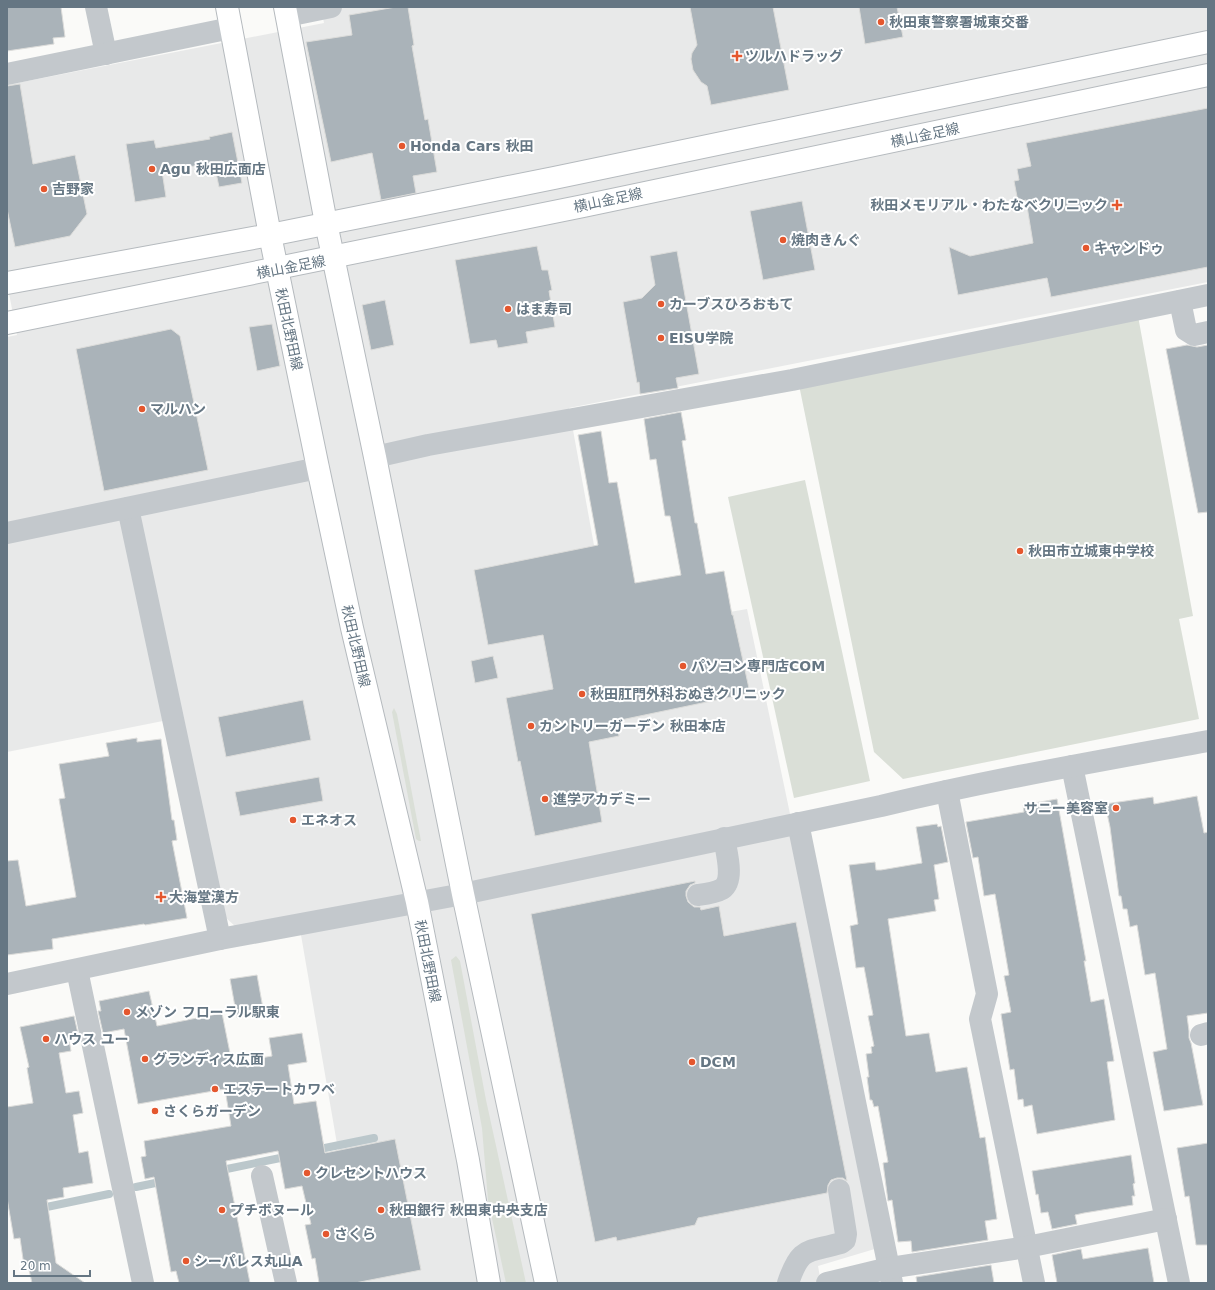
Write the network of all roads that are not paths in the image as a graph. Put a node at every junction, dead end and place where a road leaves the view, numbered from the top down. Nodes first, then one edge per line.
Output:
1 (96, 7) edge
2 (227, 7) edge
3 (331, 7) edge
4 (286, 12) edge
5 (231, 28) junction
6 (1208, 42) edge
7 (106, 54) junction
8 (7, 74) edge
9 (1208, 75) edge
10 (897, 106) junction
11 (904, 140) junction
12 (326, 223) junction
13 (270, 235) junction
14 (334, 258) junction
15 (277, 269) junction
16 (7, 283) edge
17 (1208, 295) edge
18 (1180, 300) junction
19 (8, 319) edge
20 (1208, 332) edge
21 (375, 457) junction
22 (318, 468) junction
23 (128, 508) junction
24 (7, 533) edge
25 (1208, 741) edge
26 (1072, 766) junction
27 (946, 791) junction
28 (798, 823) junction
29 (724, 838) junction
30 (463, 894) junction
31 (698, 895) dead end
32 (417, 902) junction
33 (220, 939) junction
34 (77, 970) junction
35 (7, 984) edge
36 (262, 1176) dead end
37 (839, 1190) dead end
38 (1166, 1219) junction
39 (1027, 1247) junction
40 (891, 1276) edge
41 (143, 1283) edge
42 (286, 1283) edge
43 (490, 1283) edge
44 (546, 1283) edge
45 (788, 1283) edge
46 (827, 1283) edge
47 (1034, 1283) edge
48 (1178, 1283) edge

1 - 7 street
2 - 5 main road, 秋田北野田線
3 - 4 street
4 - 12 main road
5 - 7 street
5 - 13 main road, 秋田北野田線
6 - 10 main road
7 - 8 street
9 - 11 main road, 横山金足線
10 - 11 main road
10 - 12 main road
11 - 14 main road, 横山金足線
12 - 13 main road
12 - 14 main road
13 - 15 main road, 秋田北野田線
13 - 16 main road
14 - 15 main road, 横山金足線
14 - 21 main road
15 - 19 main road, 横山金足線
15 - 22 main road, 秋田北野田線
17 - 18 street
18 - 20 street
18 - 21 street
21 - 30 main road
22 - 23 street
22 - 32 main road, 秋田北野田線
23 - 24 street
23 - 33 street
25 - 26 street
26 - 27 street
26 - 38 street
27 - 28 street
27 - 39 street
28 - 29 street
28 - 40 street
29 - 30 street
29 - 31 street
30 - 32 street
30 - 44 main road
32 - 33 street
32 - 43 main road, 秋田北野田線
33 - 34 street
34 - 35 street
34 - 41 street
36 - 42 street
37 - 45 street
38 - 39 street
38 - 48 street
39 - 40 street
39 - 47 street
40 - 46 street

